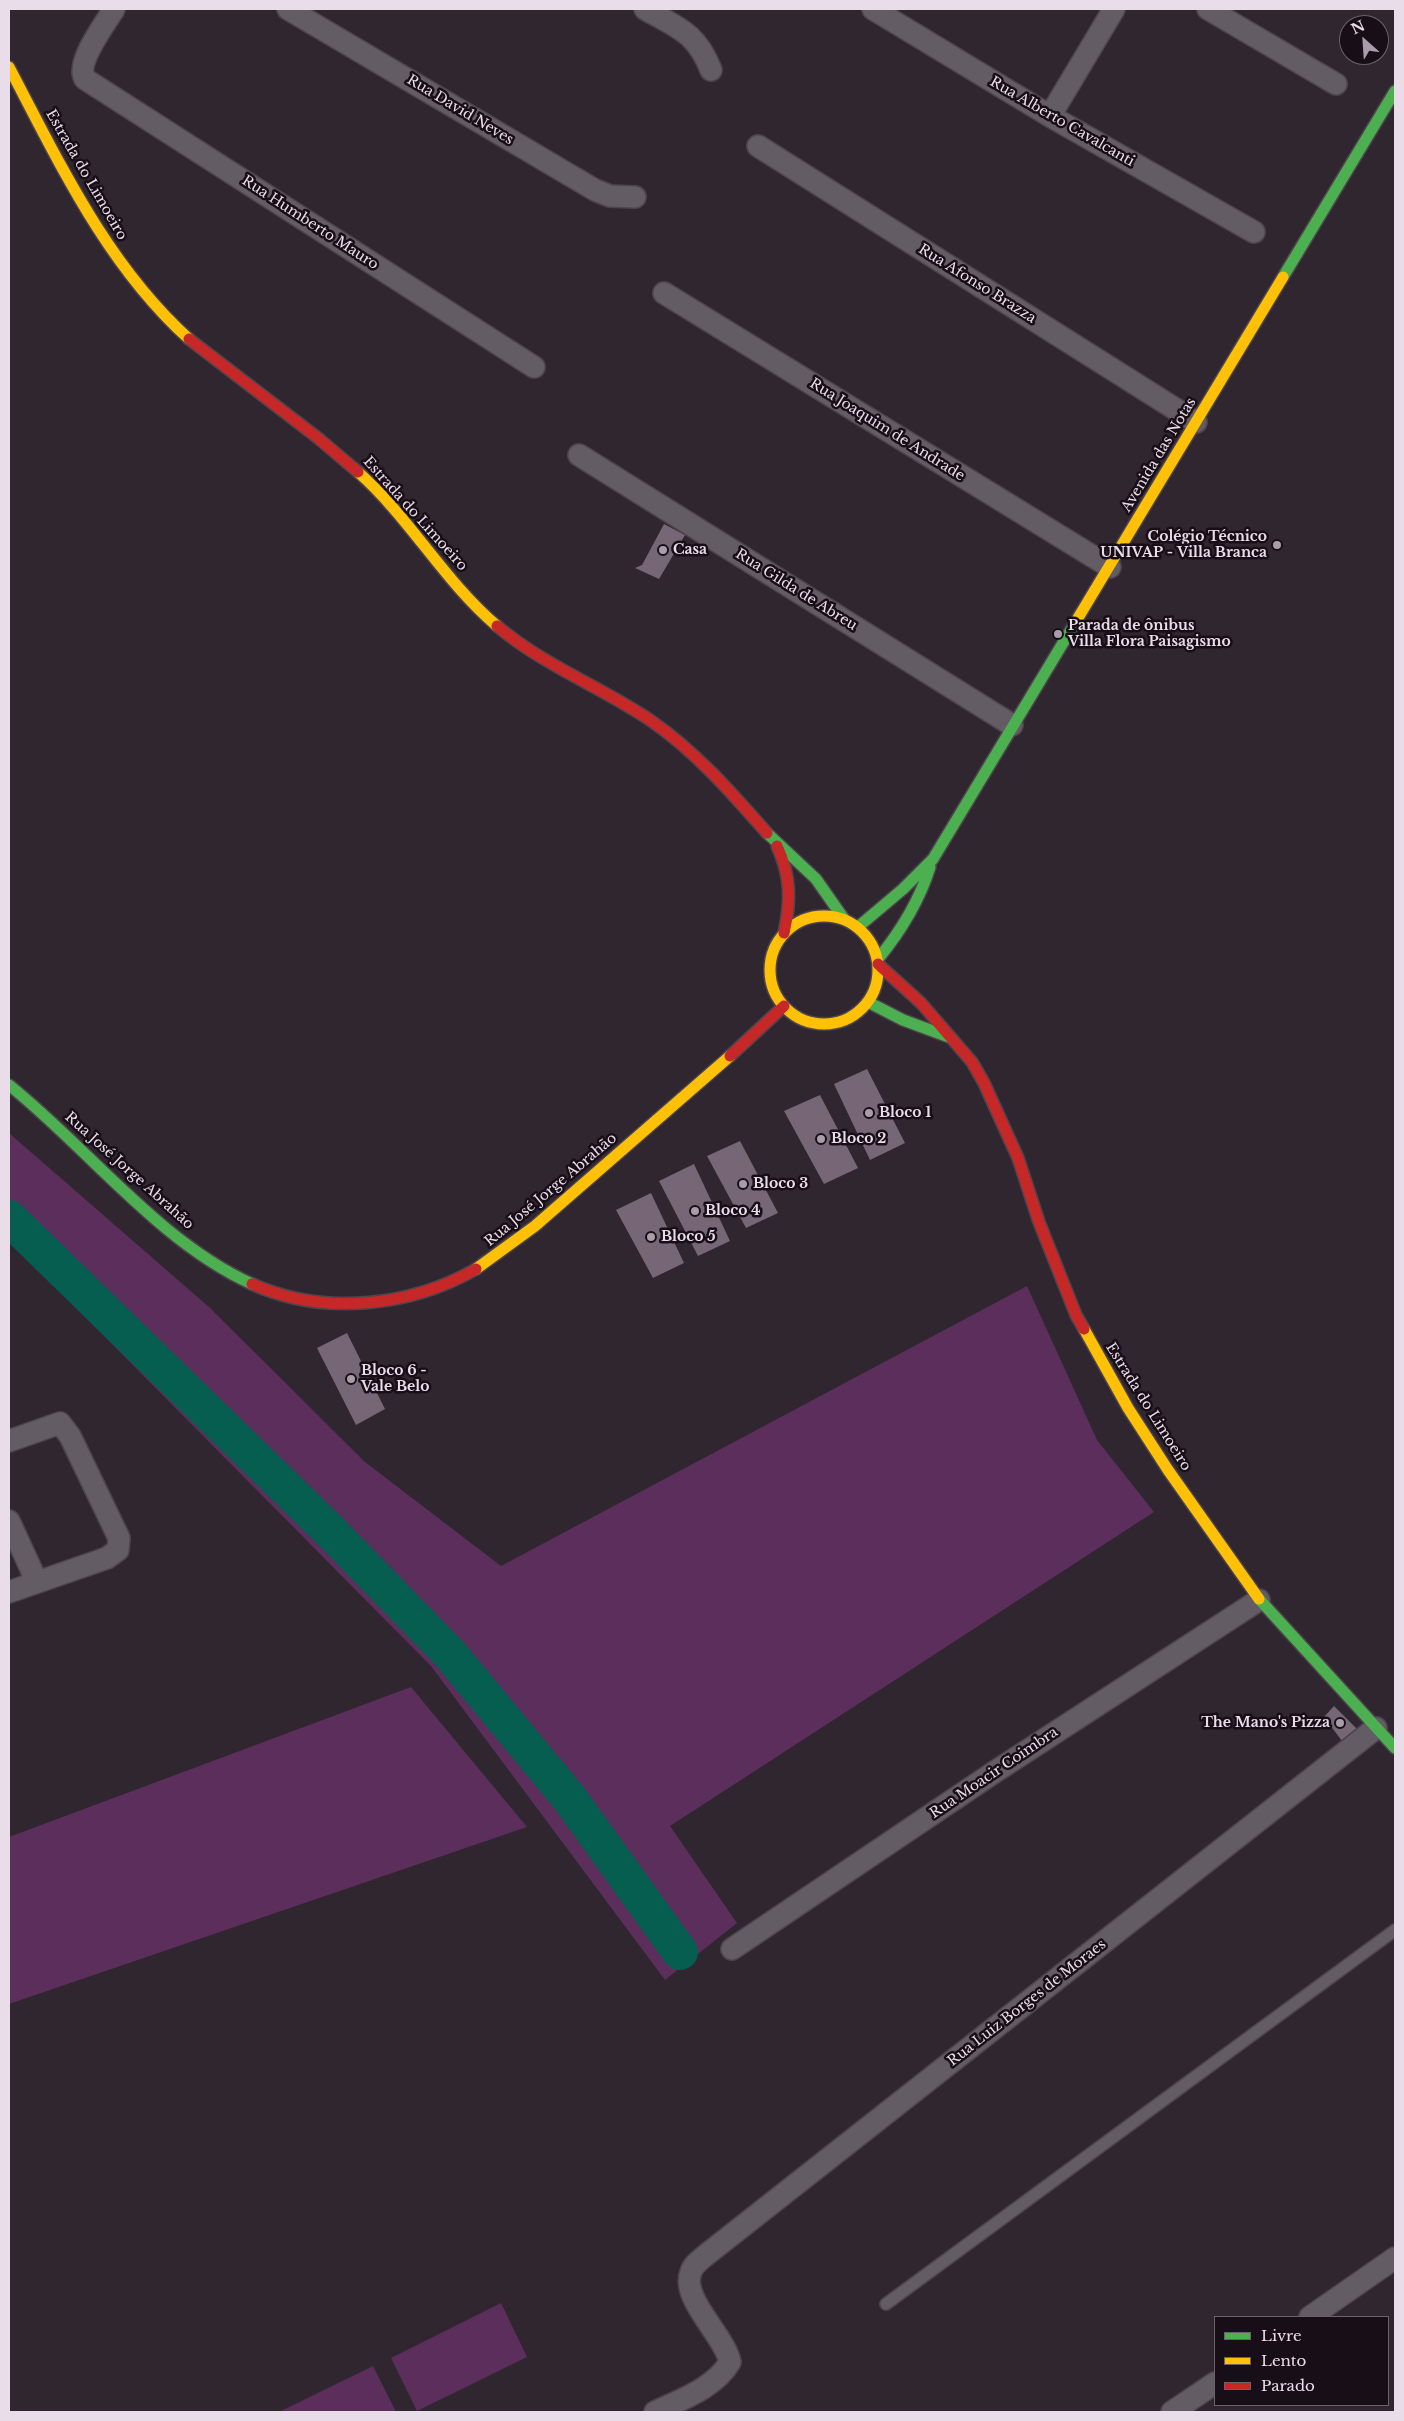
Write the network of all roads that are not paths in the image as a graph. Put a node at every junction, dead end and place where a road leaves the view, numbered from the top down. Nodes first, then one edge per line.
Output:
1 (114, 9) edge
2 (288, 9) edge
3 (645, 9) edge
4 (873, 9) edge
5 (1114, 9) edge
6 (1208, 9) edge
7 (9, 68) edge
8 (711, 70) dead end
9 (1336, 84) dead end
10 (1395, 92) edge
11 (1050, 116) junction
12 (758, 146) dead end
13 (635, 197) dead end
14 (1254, 232) dead end
15 (664, 293) dead end
16 (534, 366) dead end
17 (1196, 422) junction
18 (579, 455) dead end
19 (1110, 567) junction
20 (1012, 725) junction
21 (774, 840) junction
22 (932, 859) junction
23 (844, 919) junction
24 (858, 927) junction
25 (784, 933) junction
26 (878, 961) junction
27 (868, 1002) junction
28 (784, 1006) junction
29 (949, 1037) junction
30 (9, 1085) edge
31 (9, 1441) edge
32 (9, 1521) edge
33 (37, 1582) junction
34 (9, 1592) edge
35 (1259, 1600) junction
36 (1376, 1728) junction
37 (1395, 1748) edge
38 (1395, 1930) edge
39 (732, 1949) dead end
40 (1395, 2258) edge
41 (886, 2304) dead end
42 (1311, 2316) edge
43 (1214, 2383) edge
44 (655, 2412) edge
45 (1172, 2412) edge

1 - 16 street, Rua Humberto Mauro
2 - 13 street, Rua David Neves
3 - 8 street
4 - 11 street, Rua Alberto Cavalcanti
5 - 11 street
6 - 9 street
7 - 21 main road, Estrada do Limoeiro
10 - 17 main road, Avenida das Notas
11 - 14 street, Rua Alberto Cavalcanti
12 - 17 street, Rua Afonso Brazza
15 - 19 street, Rua Joaquim de Andrade
17 - 19 main road, Avenida das Notas
18 - 20 street, Rua Gilda de Abreu
19 - 20 main road, Avenida das Notas
20 - 22 main road, Avenida das Notas
21 - 23 main road, Estrada do Limoeiro
21 - 25 main road, Estrada do Limoeiro
22 - 24 main road, Avenida das Notas
22 - 26 main road, Avenida das Notas
23 - 24 main road
23 - 25 main road
24 - 26 main road
25 - 28 main road
26 - 27 main road, Avenida das Notas
26 - 29 main road, Estrada do Limoeiro
27 - 28 main road
27 - 29 main road, Estrada do Limoeiro
28 - 30 main road, Rua José Jorge Abrahão
29 - 35 main road, Estrada do Limoeiro
31 - 33 street
32 - 33 street
33 - 34 street
35 - 36 main road, Estrada do Limoeiro
35 - 39 street, Rua Moacir Coimbra
36 - 37 main road, Estrada do Limoeiro
36 - 44 street, Rua Luiz Borges de Moraes
38 - 41 lane
40 - 42 street
43 - 45 street

